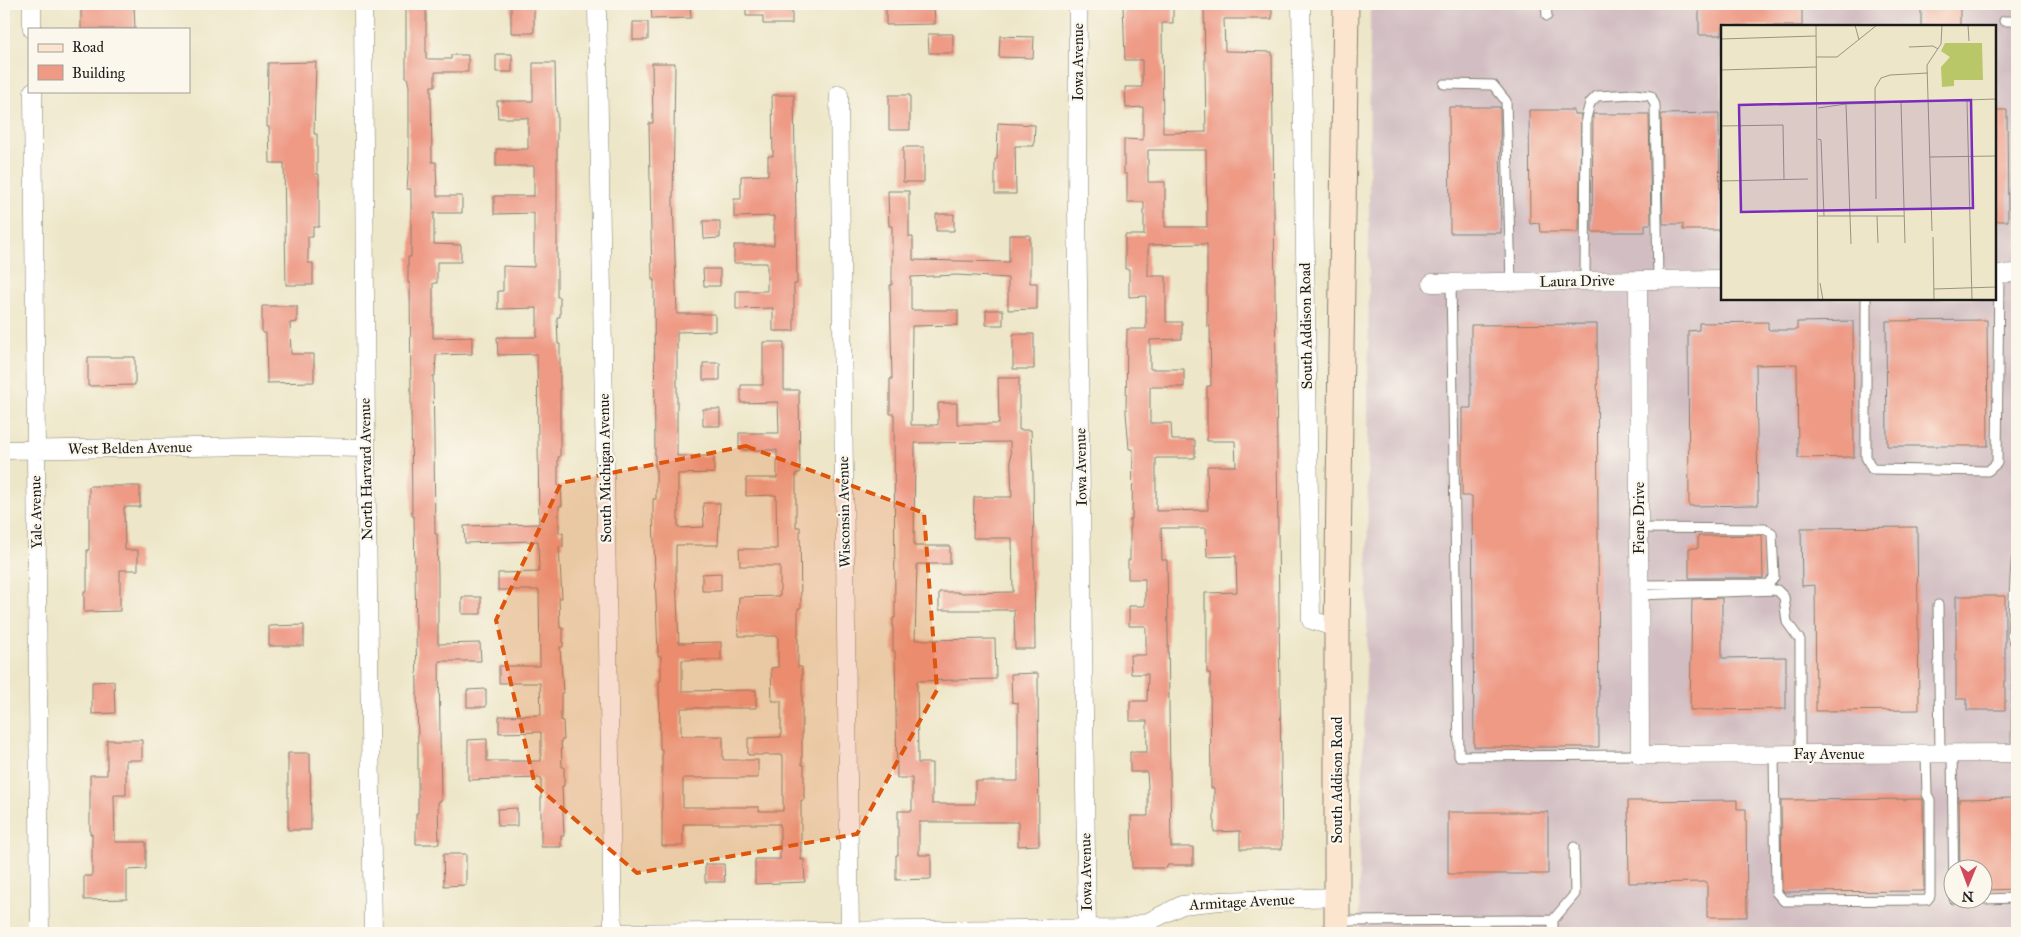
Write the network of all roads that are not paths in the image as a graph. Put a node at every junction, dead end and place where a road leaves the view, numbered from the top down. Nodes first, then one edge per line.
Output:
1 (32, 4) edge
2 (363, 4) edge
3 (597, 4) edge
4 (1078, 4) edge
5 (1302, 4) edge
6 (1346, 4) edge
7 (1546, 4) edge
8 (1547, 16) dead end
9 (2004, 21) dead end
10 (2017, 21) edge
11 (32, 28) edge
12 (1444, 84) dead end
13 (33, 92) edge
14 (839, 94) dead end
15 (2017, 273) edge
16 (1997, 274) edge
17 (1721, 279) edge
18 (1658, 280) junction
19 (1585, 281) junction
20 (1638, 281) junction
21 (1511, 282) junction
22 (1432, 283) dead end
23 (1451, 283) junction
24 (1866, 300) edge
25 (366, 448) junction
26 (4, 450) edge
27 (36, 450) junction
28 (1639, 528) junction
29 (2017, 558) edge
30 (1639, 590) junction
31 (1938, 606) dead end
32 (1337, 628) junction
33 (2017, 646) edge
34 (2017, 668) edge
35 (1940, 753) junction
36 (2017, 753) edge
37 (1774, 754) junction
38 (1800, 754) junction
39 (1640, 755) junction
40 (1574, 847) dead end
41 (1950, 860) edge
42 (1994, 898) edge
43 (2017, 898) edge
44 (1337, 917) edge
45 (1553, 920) junction
46 (1087, 930) junction
47 (850, 932) edge
48 (40, 933) edge
49 (373, 933) edge
50 (601, 933) edge
51 (613, 933) edge
52 (1553, 933) edge

1 - 11 street
2 - 25 street, North Harvard Avenue
3 - 51 street, South Michigan Avenue
4 - 46 street, Iowa Avenue
5 - 32 street, South Addison Road
6 - 32 street, South Addison Road
7 - 8 lane
9 - 10 lane
12 - 21 lane
13 - 27 street, Yale Avenue
14 - 47 street, Wisconsin Avenue
15 - 16 street
16 - 24 lane
17 - 18 street, Laura Drive
18 - 19 lane
18 - 20 street, Laura Drive
19 - 20 street, Laura Drive
19 - 21 street, Laura Drive
20 - 28 street, Fiene Drive
21 - 23 street, Laura Drive
22 - 23 street, Laura Drive
23 - 39 lane
25 - 27 street, West Belden Avenue
25 - 49 street, North Harvard Avenue
26 - 27 street, West Belden Avenue
27 - 48 street, Yale Avenue
28 - 30 street, Fiene Drive
28 - 30 lane
29 - 33 lane
30 - 38 lane
30 - 39 street, Fiene Drive
31 - 35 lane
32 - 44 street, South Addison Road
34 - 36 lane
35 - 36 street, Fay Avenue
35 - 37 lane
35 - 38 street, Fay Avenue
35 - 41 lane
37 - 38 street, Fay Avenue
37 - 39 street, Fay Avenue
40 - 45 lane
42 - 43 lane
44 - 45 lane
44 - 46 street, Armitage Avenue
45 - 52 lane
46 - 47 street, Armitage Avenue
47 - 51 street, Armitage Avenue
50 - 51 street, Armitage Avenue

